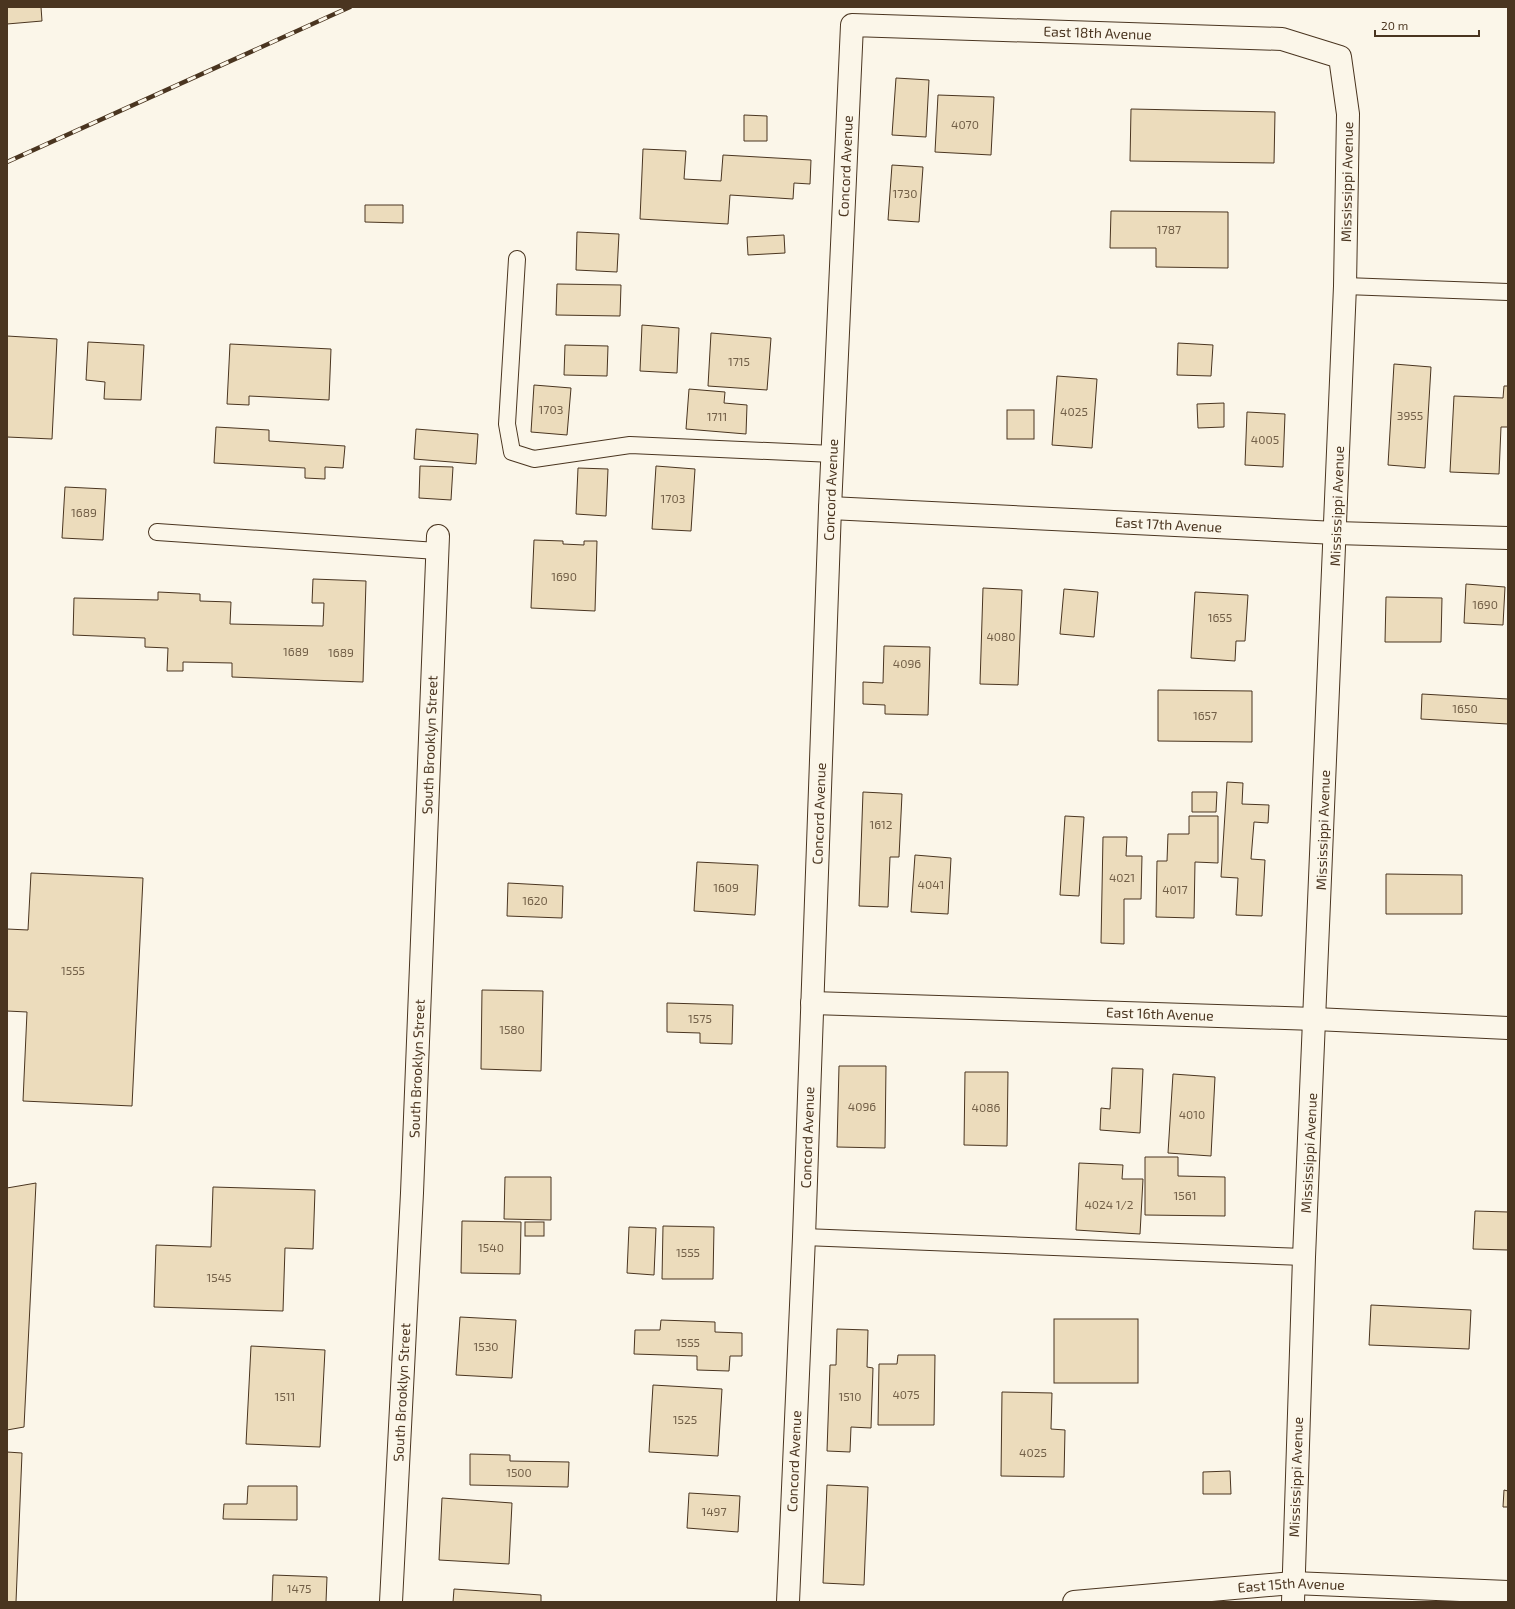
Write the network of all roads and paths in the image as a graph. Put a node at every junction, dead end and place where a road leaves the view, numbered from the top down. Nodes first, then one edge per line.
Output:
1 (852, 25) joint
2 (1340, 58) joint
3 (517, 259) dead end
4 (1345, 286) junction
5 (1508, 292) edge
6 (833, 454) junction
7 (830, 508) junction
8 (158, 532) dead end
9 (1336, 533) junction
10 (1508, 538) edge
11 (438, 543) joint
12 (812, 1003) junction
13 (1315, 1019) junction
14 (1508, 1028) edge
15 (804, 1237) junction
16 (1304, 1257) junction
17 (1293, 1592) edge
18 (1508, 1592) edge
19 (391, 1602) edge
20 (788, 1602) edge
21 (1074, 1602) edge

1 - 2 street, East 18th Avenue
1 - 6 street, Concord Avenue
2 - 4 street, Mississippi Avenue
3 - 6 lane
4 - 5 lane
4 - 9 street, Mississippi Avenue
6 - 7 street, Concord Avenue
7 - 9 street, East 17th Avenue
7 - 12 street, Concord Avenue
8 - 11 lane
9 - 10 street, East 17th Avenue
9 - 13 street, Mississippi Avenue
11 - 19 street, South Brooklyn Street
12 - 13 street, East 16th Avenue
12 - 15 street, Concord Avenue
13 - 14 street, East 16th Avenue
13 - 16 street, Mississippi Avenue
15 - 16 lane
15 - 20 street, Concord Avenue
16 - 17 street, Mississippi Avenue
17 - 18 street, East 15th Avenue
17 - 21 street, East 15th Avenue

